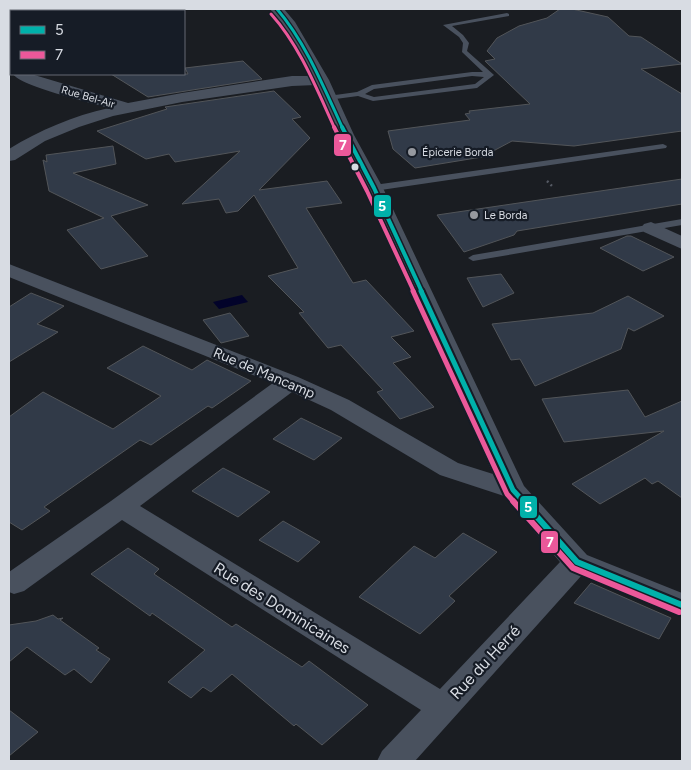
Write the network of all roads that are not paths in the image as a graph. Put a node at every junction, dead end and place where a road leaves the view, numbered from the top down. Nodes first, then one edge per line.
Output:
1 (278, 9) edge
2 (506, 15) dead end
3 (22, 75) edge
4 (490, 75) junction
5 (325, 89) junction
6 (359, 94) junction
7 (129, 108) junction
8 (663, 146) dead end
9 (9, 156) edge
10 (374, 188) junction
11 (682, 222) edge
12 (651, 228) junction
13 (682, 243) edge
14 (473, 258) dead end
15 (10, 271) edge
16 (290, 382) junction
17 (512, 490) junction
18 (121, 507) junction
19 (577, 562) junction
20 (14, 582) dead end
21 (682, 605) edge
22 (443, 707) junction
23 (394, 761) edge

1 - 5 street
2 - 4 lane
3 - 7 street, Rue Bel-Air
4 - 6 lane
4 - 6 lane
5 - 6 lane
5 - 7 street
5 - 10 street
7 - 9 street
8 - 10 lane
10 - 17 street
11 - 12 lane
12 - 13 street
12 - 14 lane
15 - 16 street, Rue de Mancamp
16 - 17 street, Rue de Mancamp
16 - 18 street
17 - 19 street
18 - 20 street
18 - 22 street, Rue des Dominicaines
19 - 21 street
19 - 22 street, Rue du Herré
22 - 23 street, Rue du Herré

